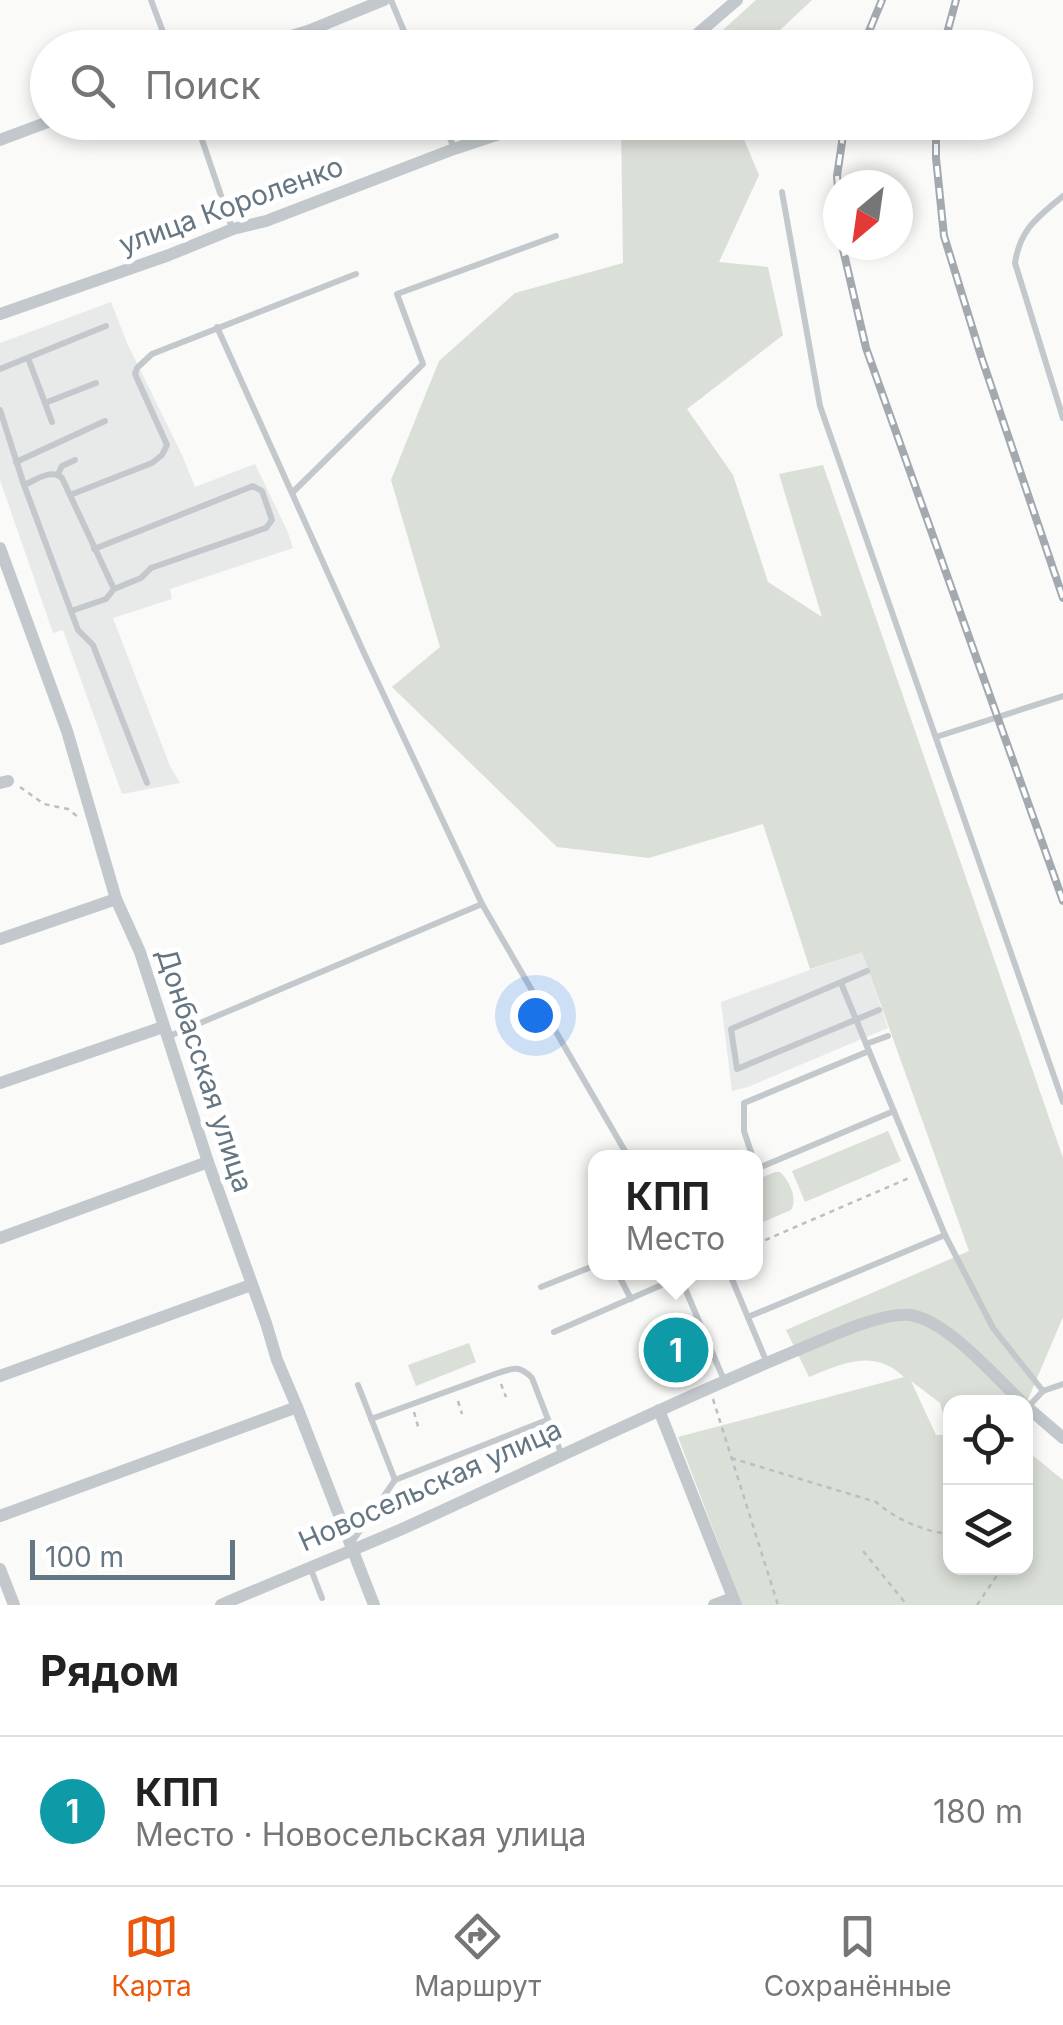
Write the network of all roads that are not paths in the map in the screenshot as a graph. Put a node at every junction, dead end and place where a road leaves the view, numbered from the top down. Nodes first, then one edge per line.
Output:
1 (151, 0) edge
2 (388, 0) edge
3 (730, 2) edge
4 (162, 30) edge
5 (308, 30) edge
6 (403, 30) edge
7 (700, 30) edge
8 (30, 129) edge
9 (0, 140) edge
10 (202, 140) edge
11 (450, 140) edge
12 (481, 140) edge
13 (454, 149) junction
14 (782, 192) dead end
15 (1063, 196) edge
16 (233, 229) junction
17 (556, 236) dead end
18 (356, 274) dead end
19 (0, 314) edge
20 (106, 326) dead end
21 (218, 327) junction
22 (28, 358) junction
23 (0, 369) edge
24 (96, 383) dead end
25 (45, 403) junction
26 (0, 410) edge
27 (1063, 418) edge
28 (52, 422) dead end
29 (104, 422) dead end
30 (74, 460) dead end
31 (16, 462) junction
32 (58, 474) junction
33 (24, 485) junction
34 (293, 492) junction
35 (70, 495) junction
36 (0, 548) edge
37 (94, 549) junction
38 (114, 589) junction
39 (71, 611) junction
40 (1063, 696) edge
41 (935, 737) junction
42 (146, 783) dead end
43 (116, 899) junction
44 (482, 904) junction
45 (0, 940) edge
46 (867, 970) dead end
47 (841, 982) junction
48 (879, 1010) dead end
49 (856, 1020) junction
50 (165, 1032) junction
51 (888, 1036) dead end
52 (867, 1048) junction
53 (0, 1083) edge
54 (1063, 1102) edge
55 (894, 1111) junction
56 (625, 1150) edge
57 (750, 1150) edge
58 (208, 1162) junction
59 (763, 1165) edge
60 (945, 1235) junction
61 (0, 1238) edge
62 (588, 1268) edge
63 (621, 1280) edge
64 (669, 1280) edge
65 (681, 1280) edge
66 (732, 1280) edge
67 (251, 1286) junction
68 (540, 1286) dead end
69 (631, 1300) junction
70 (748, 1317) junction
71 (554, 1332) dead end
72 (767, 1363) junction
73 (0, 1376) edge
74 (724, 1382) junction
75 (1063, 1384) edge
76 (358, 1386) dead end
77 (1043, 1392) junction
78 (1015, 1395) edge
79 (1033, 1399) edge
80 (297, 1406) junction
81 (659, 1410) junction
82 (1033, 1412) edge
83 (371, 1419) junction
84 (547, 1420) junction
85 (1063, 1438) edge
86 (561, 1455) junction
87 (395, 1480) junction
88 (0, 1516) edge
89 (352, 1546) junction
90 (310, 1566) junction
91 (0, 1569) edge
92 (322, 1598) dead end
93 (735, 1602) edge
94 (14, 1605) edge
95 (221, 1605) edge
96 (374, 1605) edge
97 (714, 1605) edge

1 - 4 lane
2 - 5 street
2 - 6 lane
3 - 7 street
8 - 9 street
10 - 16 lane
11 - 13 lane
12 - 13 street, улица Короленко
13 - 16 street, улица Короленко
14 - 41 lane
15 - 27 lane
16 - 19 street, улица Короленко
17 - 34 lane
18 - 21 lane
20 - 22 lane
21 - 34 lane
21 - 35 lane
22 - 23 lane
22 - 25 lane
24 - 25 lane
25 - 28 lane
26 - 31 lane
29 - 31 lane
30 - 32 lane
31 - 33 lane
32 - 33 lane
32 - 35 lane
33 - 39 lane
34 - 44 lane
35 - 37 lane
36 - 43 street, Донбасская улица
37 - 38 lane
37 - 38 lane
38 - 39 lane
39 - 42 lane
40 - 41 lane
41 - 54 lane
43 - 45 street
43 - 50 street, Донбасская улица
44 - 50 lane
44 - 56 lane
46 - 47 lane
47 - 49 lane
47 - 49 lane
48 - 49 lane
49 - 52 lane
50 - 53 street
50 - 58 street, Донбасская улица
51 - 52 lane
52 - 55 lane
52 - 57 lane
55 - 59 lane
55 - 60 lane
58 - 61 street
58 - 67 street, Донбасская улица
60 - 70 lane
60 - 77 lane
62 - 68 lane
63 - 69 lane
64 - 69 lane
65 - 74 lane
66 - 70 lane
67 - 73 street
67 - 80 street, Донбасская улица
69 - 71 lane
70 - 72 lane
72 - 74 street, Новосельская улица
72 - 78 street, Новосельская улица
74 - 81 street, Новосельская улица
75 - 77 lane
76 - 83 lane
77 - 79 lane
80 - 88 street
80 - 89 street, Донбасская улица
81 - 86 street, Новосельская улица
81 - 93 street
82 - 85 street, Новосельская улица
83 - 84 lane
83 - 87 lane
84 - 86 lane
84 - 87 lane
86 - 89 street, Новосельская улица
87 - 89 lane
89 - 90 street, Новосельская улица
89 - 96 street, Донбасская улица
90 - 92 lane
90 - 95 street, Новосельская улица
91 - 94 street
93 - 97 street

